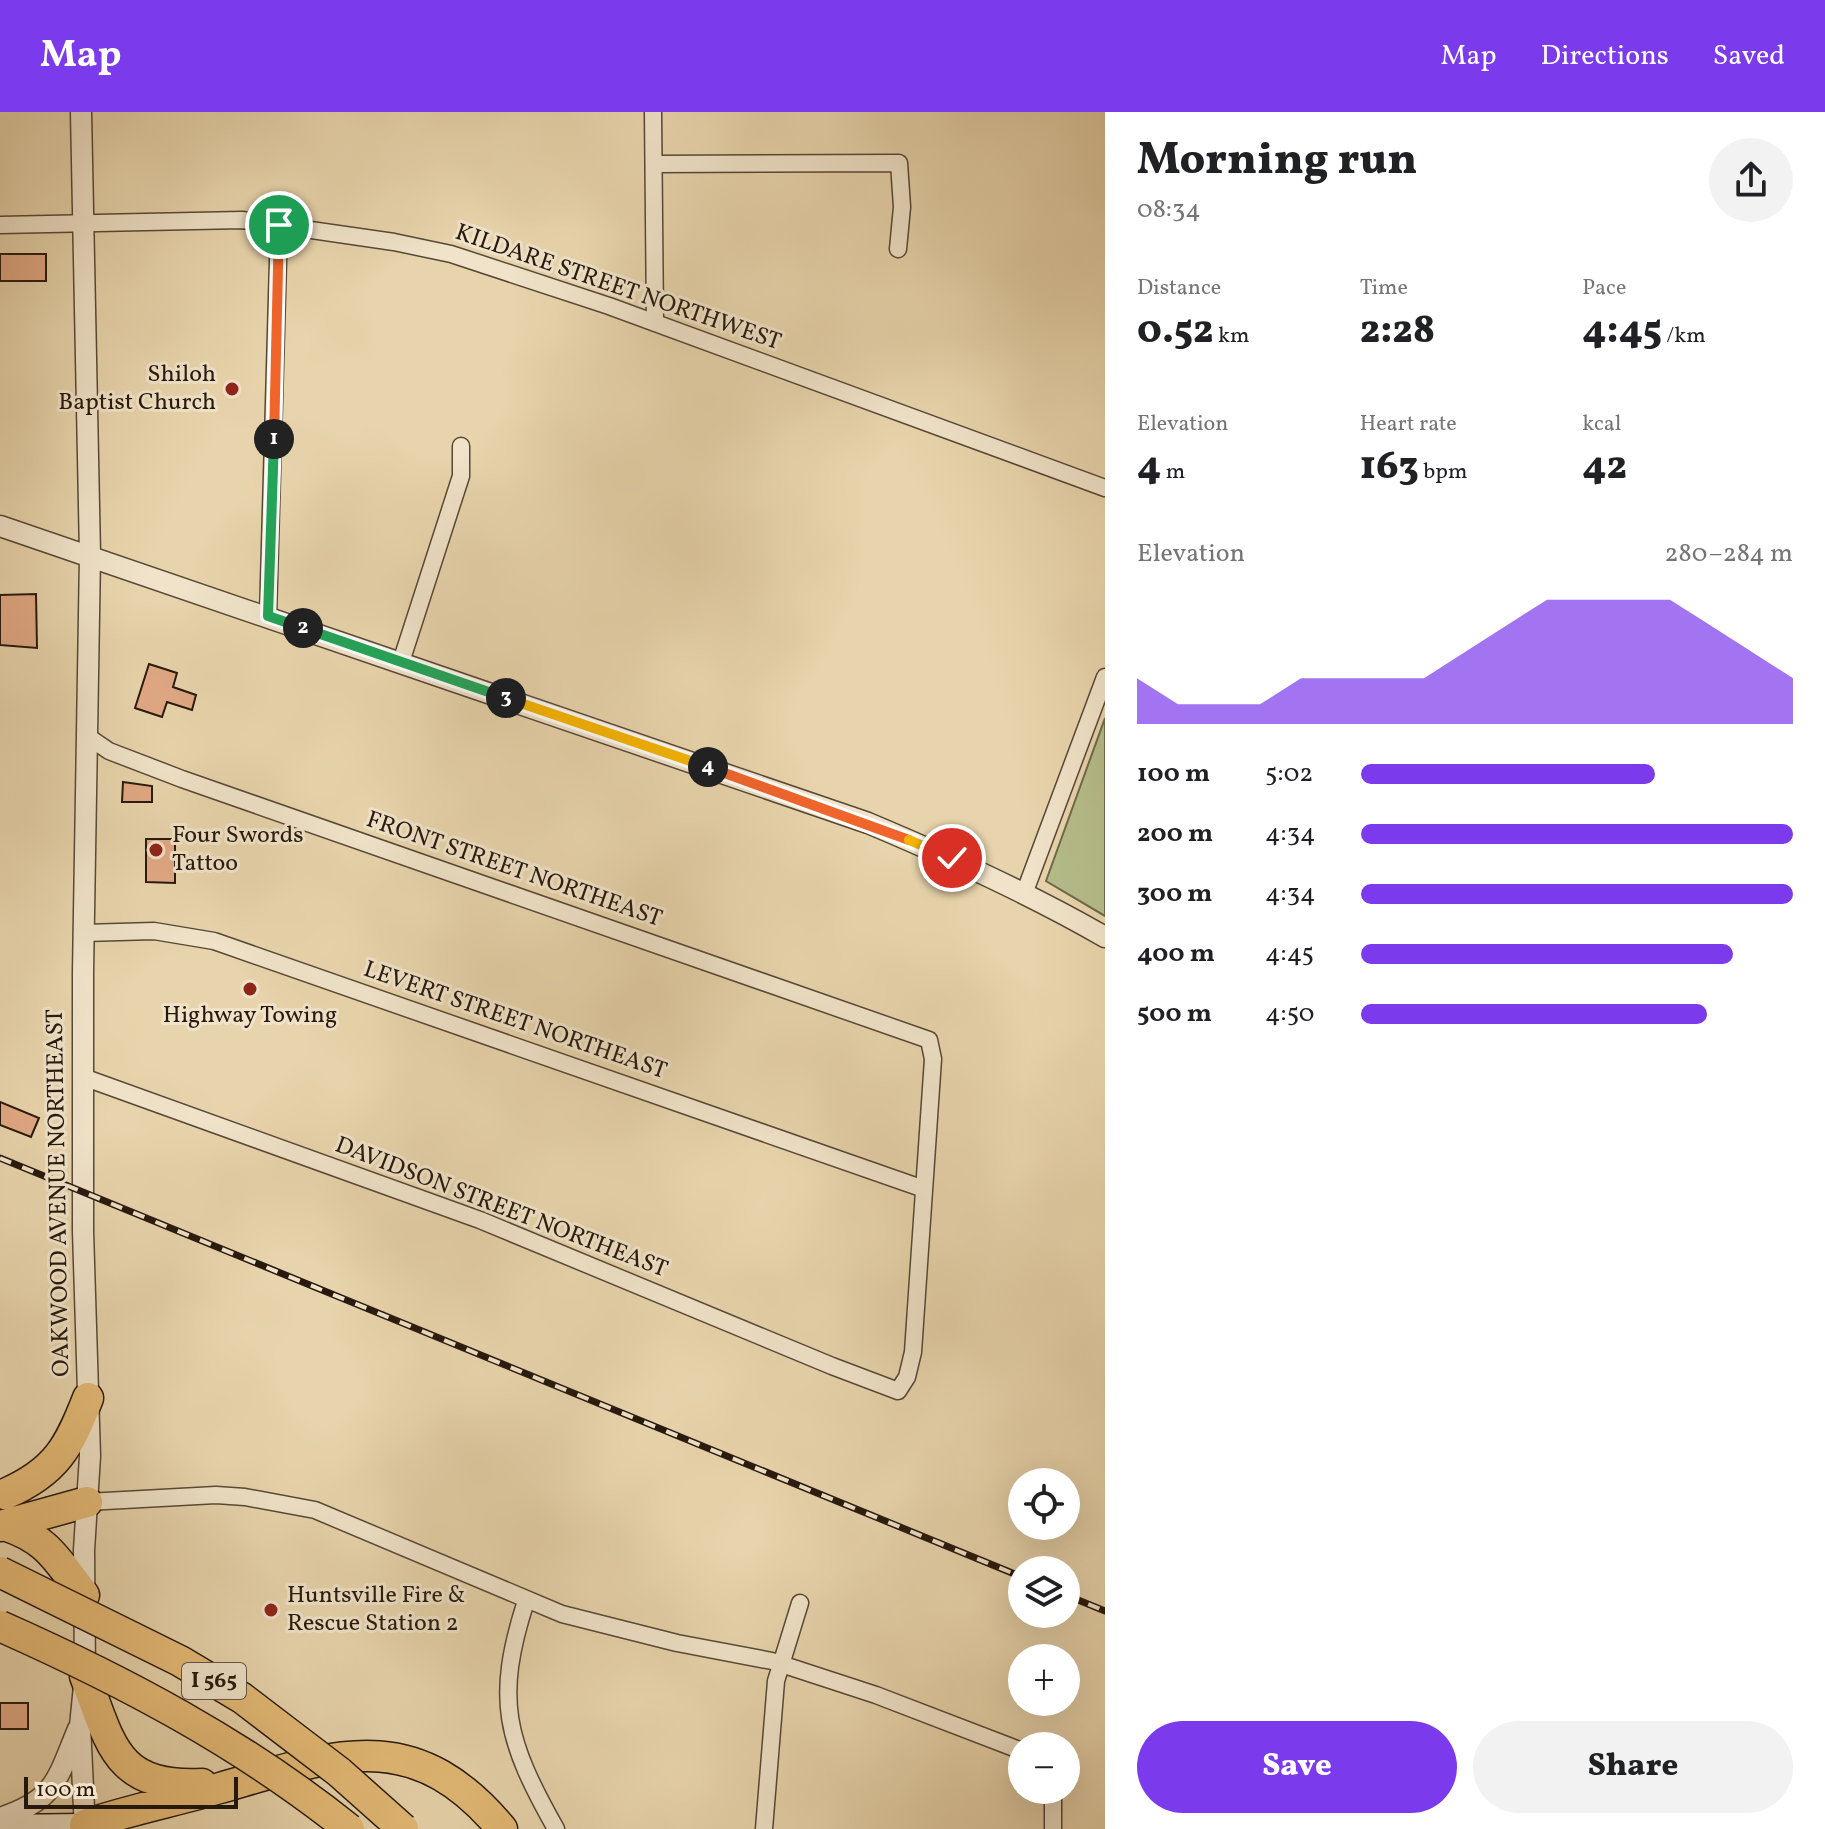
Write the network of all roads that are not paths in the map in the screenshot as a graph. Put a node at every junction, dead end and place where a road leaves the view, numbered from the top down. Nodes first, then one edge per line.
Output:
1 (81, 112) edge
2 (653, 112) edge
3 (654, 164) junction
4 (82, 224) junction
5 (0, 225) edge
6 (279, 225) junction
7 (898, 249) dead end
8 (655, 323) junction
9 (461, 446) dead end
10 (1105, 488) edge
11 (0, 526) edge
12 (90, 555) junction
13 (268, 616) junction
14 (401, 662) junction
15 (1105, 677) edge
16 (87, 736) junction
17 (1024, 894) junction
18 (84, 933) junction
19 (1105, 937) edge
20 (83, 1077) junction
21 (924, 1189) junction
22 (88, 1398) junction
23 (2, 1493) edge
24 (87, 1502) junction
25 (2, 1525) edge
26 (0, 1572) edge
27 (84, 1595) junction
28 (526, 1601) junction
29 (800, 1603) dead end
30 (0, 1626) edge
31 (781, 1663) junction
32 (85, 1676) junction
33 (80, 1726) junction
34 (1008, 1746) edge
35 (236, 1783) junction
36 (1053, 1804) edge
37 (0, 1818) edge
38 (554, 1825) edge
39 (0, 1826) edge
40 (87, 1828) edge
41 (349, 1829) edge
42 (403, 1829) edge
43 (502, 1829) edge
44 (764, 1829) edge
45 (1053, 1829) edge

1 - 4 street, OAKWOOD AVENUE NORTHEAST
2 - 3 street
3 - 7 street
3 - 8 street
4 - 5 street, KILDARE STREET NORTHWEST
4 - 6 street, KILDARE STREET NORTHWEST
4 - 12 street, OAKWOOD AVENUE NORTHEAST
6 - 8 street, KILDARE STREET NORTHWEST
6 - 13 street
8 - 10 street, KILDARE STREET NORTHWEST
9 - 14 street
11 - 12 street
12 - 13 street
12 - 16 street, OAKWOOD AVENUE NORTHEAST
13 - 14 street
14 - 17 street
15 - 17 street
16 - 18 street, OAKWOOD AVENUE NORTHEAST
16 - 21 street, FRONT STREET NORTHEAST
17 - 19 street
18 - 20 street, OAKWOOD AVENUE NORTHEAST
18 - 21 street, LEVERT STREET NORTHEAST
20 - 21 street, DAVIDSON STREET NORTHEAST
20 - 22 street, OAKWOOD AVENUE NORTHEAST
22 - 23 highway
22 - 24 street, OAKWOOD AVENUE NORTHEAST
23 - 24 highway
24 - 25 highway
24 - 27 street, OAKWOOD AVENUE NORTHEAST
24 - 28 street
25 - 27 highway
26 - 42 highway, I 565, bridge
27 - 32 street, OAKWOOD AVENUE NORTHEAST
28 - 31 street
28 - 38 street
29 - 31 street
30 - 41 highway, I 565, bridge
31 - 34 street
31 - 44 street
32 - 33 street, OAKWOOD AVENUE NORTHEAST
32 - 35 highway
33 - 37 street
33 - 40 street, OAKWOOD AVENUE NORTHEAST
35 - 40 highway
35 - 43 highway
36 - 45 street
39 - 40 main road

